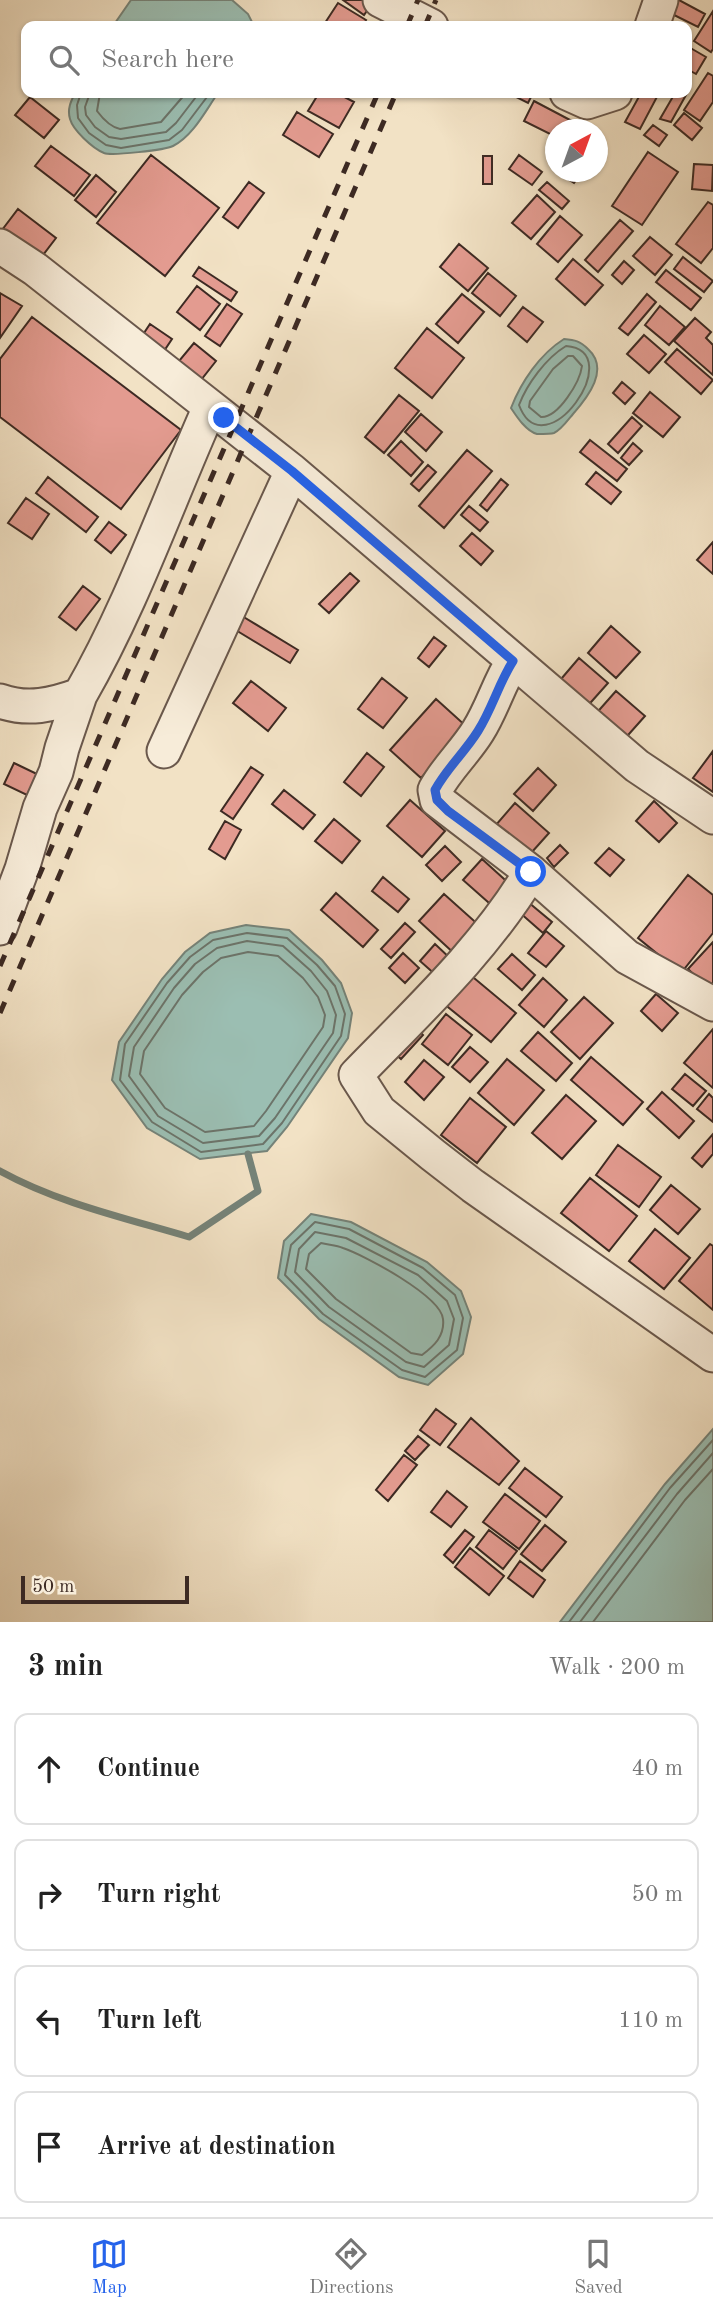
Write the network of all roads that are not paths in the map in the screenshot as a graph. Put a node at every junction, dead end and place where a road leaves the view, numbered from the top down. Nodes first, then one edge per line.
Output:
1 (380, 0) edge
2 (661, 0) edge
3 (421, 21) edge
4 (654, 21) edge
5 (578, 98) edge
6 (599, 98) edge
7 (0, 246) edge
8 (209, 407) junction
9 (292, 471) junction
10 (513, 661) junction
11 (80, 695) junction
12 (0, 701) edge
13 (164, 751) dead end
14 (713, 817) edge
15 (531, 872) junction
16 (0, 928) edge
17 (713, 1004) edge
18 (713, 1355) edge

1 - 3 street
2 - 4 street
5 - 6 street
7 - 8 street
8 - 9 street
8 - 11 street
9 - 10 street
9 - 13 street
10 - 14 street
10 - 15 street
11 - 12 street
11 - 16 street
15 - 17 street
15 - 18 street

